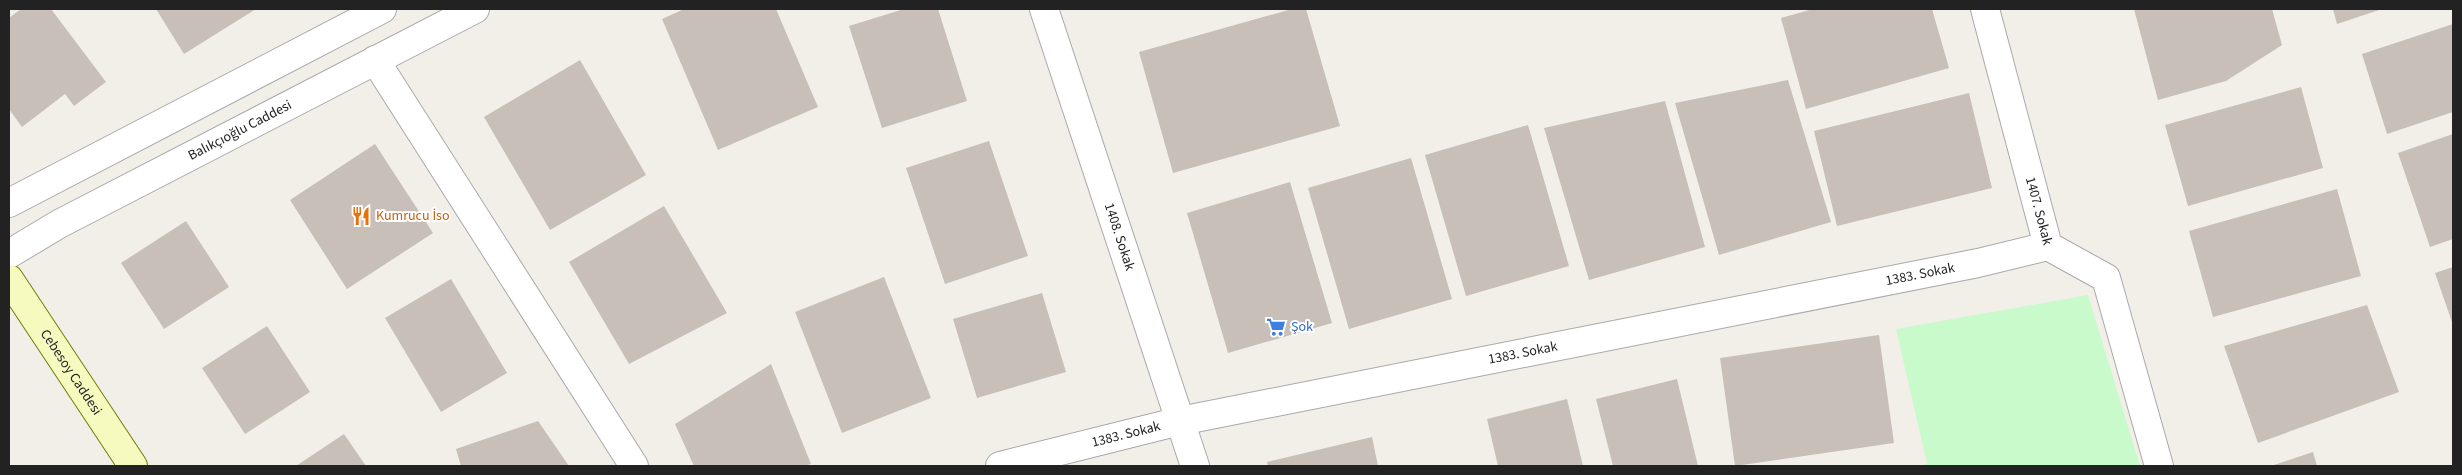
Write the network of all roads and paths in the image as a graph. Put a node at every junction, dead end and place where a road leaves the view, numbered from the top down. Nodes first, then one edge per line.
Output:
1 (382, 9) edge
2 (475, 9) edge
3 (1044, 9) edge
4 (1985, 9) edge
5 (353, 15) edge
6 (375, 60) junction
7 (9, 203) edge
8 (2048, 246) junction
9 (9, 254) edge
10 (9, 279) edge
11 (1180, 421) junction
12 (133, 466) edge
13 (634, 466) edge
14 (1000, 466) edge
15 (1195, 466) edge
16 (2159, 466) edge

1 - 5 street
2 - 6 street, Balıkçıoğlu Caddesi
3 - 11 street, 1408. Sokak
4 - 8 street, 1407. Sokak
5 - 7 street
6 - 9 street, Balıkçıoğlu Caddesi
6 - 13 street
8 - 11 street, 1383. Sokak
8 - 16 street, 1407. Sokak
10 - 12 main road, Cebesoy Caddesi
11 - 14 street, 1383. Sokak
11 - 15 street, 1408. Sokak

